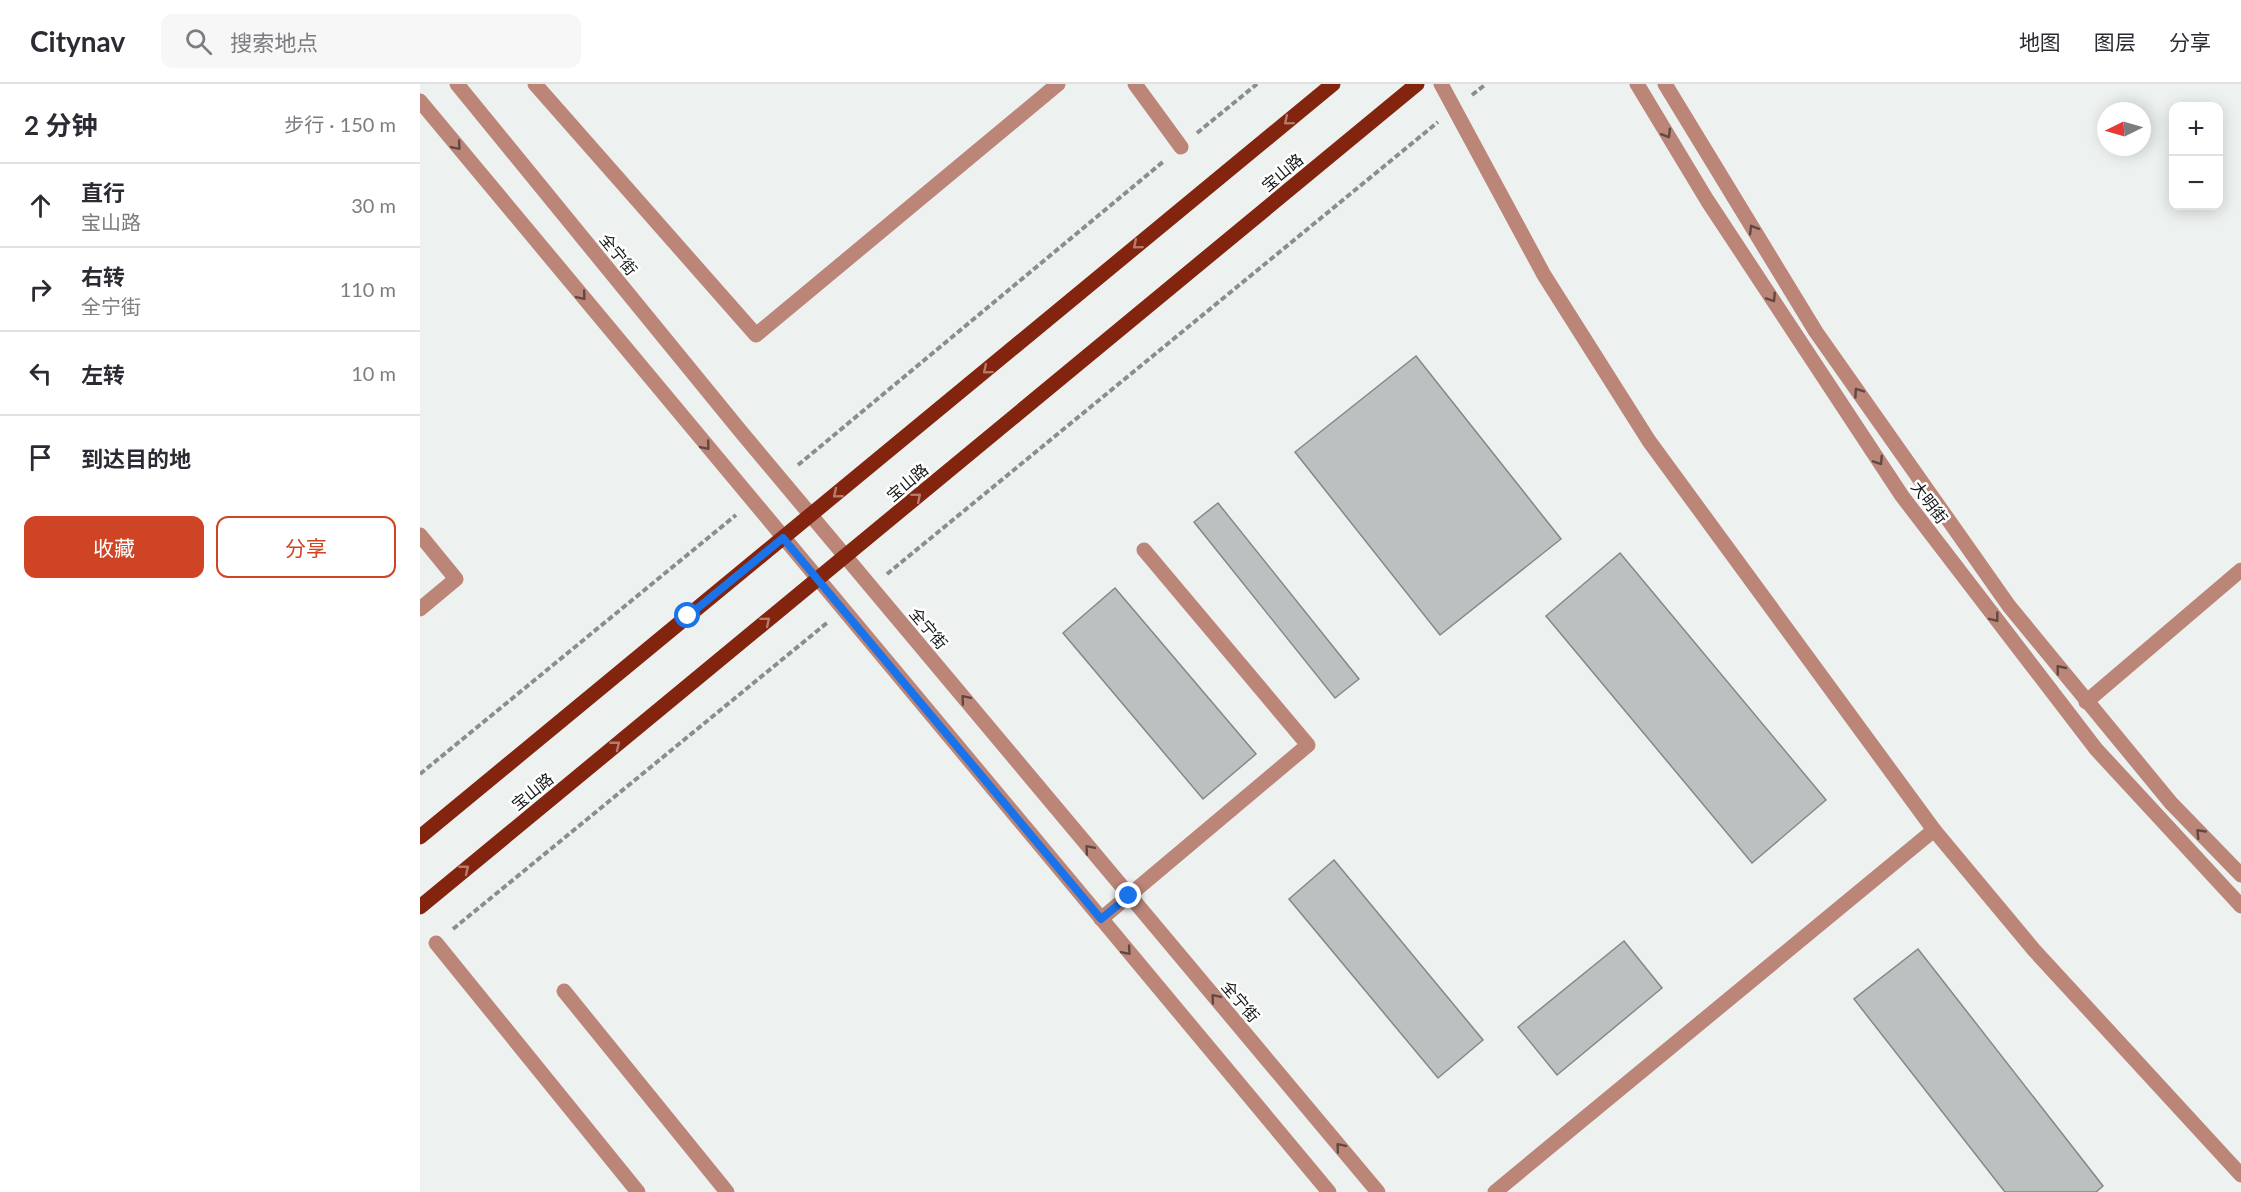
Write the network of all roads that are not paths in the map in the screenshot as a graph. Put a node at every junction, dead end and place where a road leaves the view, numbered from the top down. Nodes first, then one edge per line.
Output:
1 (457, 84) edge
2 (535, 84) edge
3 (1058, 84) edge
4 (1135, 84) edge
5 (1333, 84) edge
6 (1417, 84) edge
7 (1441, 84) edge
8 (1637, 84) edge
9 (1665, 84) edge
10 (420, 101) edge
11 (1180, 147) road end
12 (811, 515) junction
13 (420, 535) edge
14 (783, 538) junction
15 (1144, 550) dead end
16 (845, 556) junction
17 (2241, 570) edge
18 (817, 579) junction
19 (420, 609) edge
20 (2086, 702) junction
21 (1934, 830) junction
22 (420, 837) edge
23 (2241, 874) edge
24 (1129, 896) junction
25 (2241, 906) edge
26 (420, 907) edge
27 (1101, 919) junction
28 (436, 943) road end
29 (564, 991) dead end
30 (2241, 1175) edge
31 (638, 1192) edge
32 (727, 1192) edge
33 (1329, 1192) edge
34 (1378, 1192) edge
35 (1495, 1192) edge

1 - 12 street, 全宁街
2 - 3 street
4 - 11 street
5 -> 12 main road
16 -> 6 main road, 宝山路
7 - 21 street
8 -> 25 street, 大明街
20 -> 9 street, 大明街
10 -> 14 street
12 - 14 main road
12 - 16 street, 全宁街
13 - 19 street
14 - 18 street
14 - 22 main road
15 - 24 street
16 - 18 main road, 宝山路
24 -> 16 street, 全宁街
17 - 20 street
26 -> 18 main road, 宝山路
18 - 27 street
23 -> 20 street, 大明街
21 - 30 street
21 - 35 street
24 - 27 street
34 -> 24 street, 全宁街
27 -> 33 street
28 - 31 street
29 - 32 street

